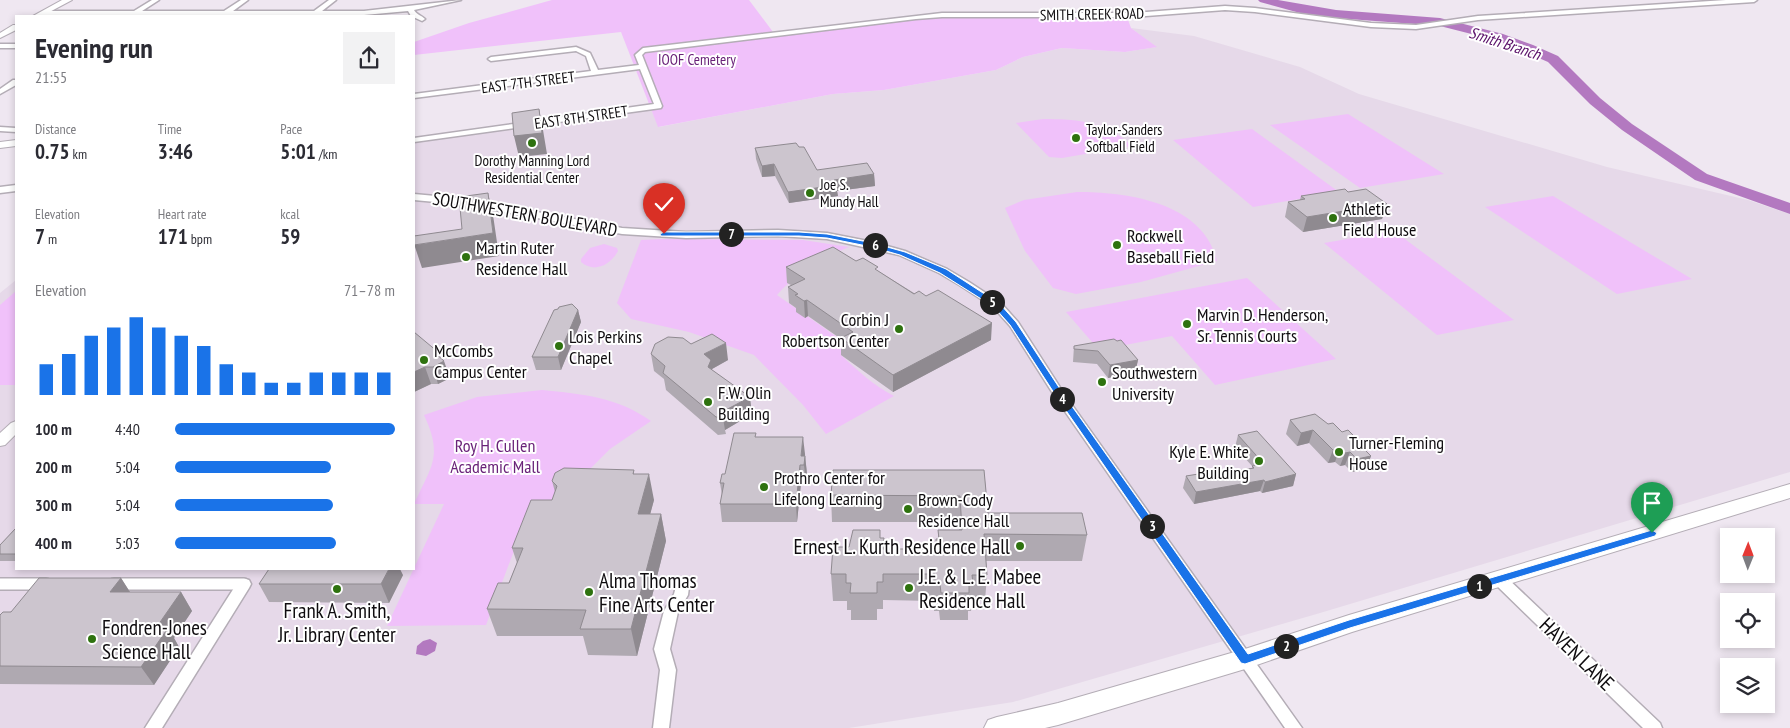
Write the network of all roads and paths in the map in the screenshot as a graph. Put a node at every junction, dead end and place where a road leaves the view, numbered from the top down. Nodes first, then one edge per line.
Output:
1 (68, 0) edge
2 (156, 0) edge
3 (245, 0) edge
4 (334, 0) edge
5 (446, 0) edge
6 (458, 0) edge
7 (1754, 0) edge
8 (410, 8) junction
9 (41, 14) edge
10 (132, 14) edge
11 (223, 15) edge
12 (314, 15) edge
13 (414, 15) edge
14 (415, 16) edge
15 (422, 19) dead end
16 (15, 28) edge
17 (0, 36) edge
18 (0, 46) edge
19 (15, 46) edge
20 (491, 59) dead end
21 (642, 68) junction
22 (595, 73) junction
23 (0, 84) edge
24 (15, 84) edge
25 (0, 92) edge
26 (415, 96) edge
27 (0, 129) edge
28 (15, 130) edge
29 (415, 140) edge
30 (15, 143) edge
31 (0, 145) edge
32 (15, 188) edge
33 (0, 190) edge
34 (415, 197) edge
35 (15, 427) edge
36 (0, 442) edge
37 (1790, 491) edge
38 (1500, 580) junction
39 (0, 584) edge
40 (59, 584) edge
41 (105, 584) edge
42 (244, 584) joint
43 (682, 587) dead end
44 (1245, 659) junction
45 (1061, 721) edge
46 (153, 728) edge
47 (660, 728) edge
48 (997, 728) edge
49 (1294, 728) edge
50 (1654, 728) edge

1 - 9 street
2 - 10 street
3 - 11 street
4 - 12 street
5 - 8 street
6 - 8 street
7 - 21 street, SMITH CREEK ROAD
8 - 12 street
8 - 13 street
9 - 10 street
10 - 11 street
11 - 12 street
14 - 15 street
16 - 17 street
18 - 19 street
20 - 22 street
21 - 22 street, EAST 7TH STREET
21 - 29 street, EAST 8TH STREET
22 - 26 street, EAST 7TH STREET
23 - 24 street
24 - 25 street
27 - 28 street
30 - 31 street
32 - 33 street
34 - 44 street, SOUTHWESTERN BOULEVARD
35 - 36 street
37 - 38 main road
38 - 44 main road
38 - 50 street, HAVEN LANE
39 - 40 street
41 - 42 street
42 - 46 street
43 - 47 street
44 - 45 main road
44 - 49 street, SOUTHWESTERN BOULEVARD
45 - 48 main road

